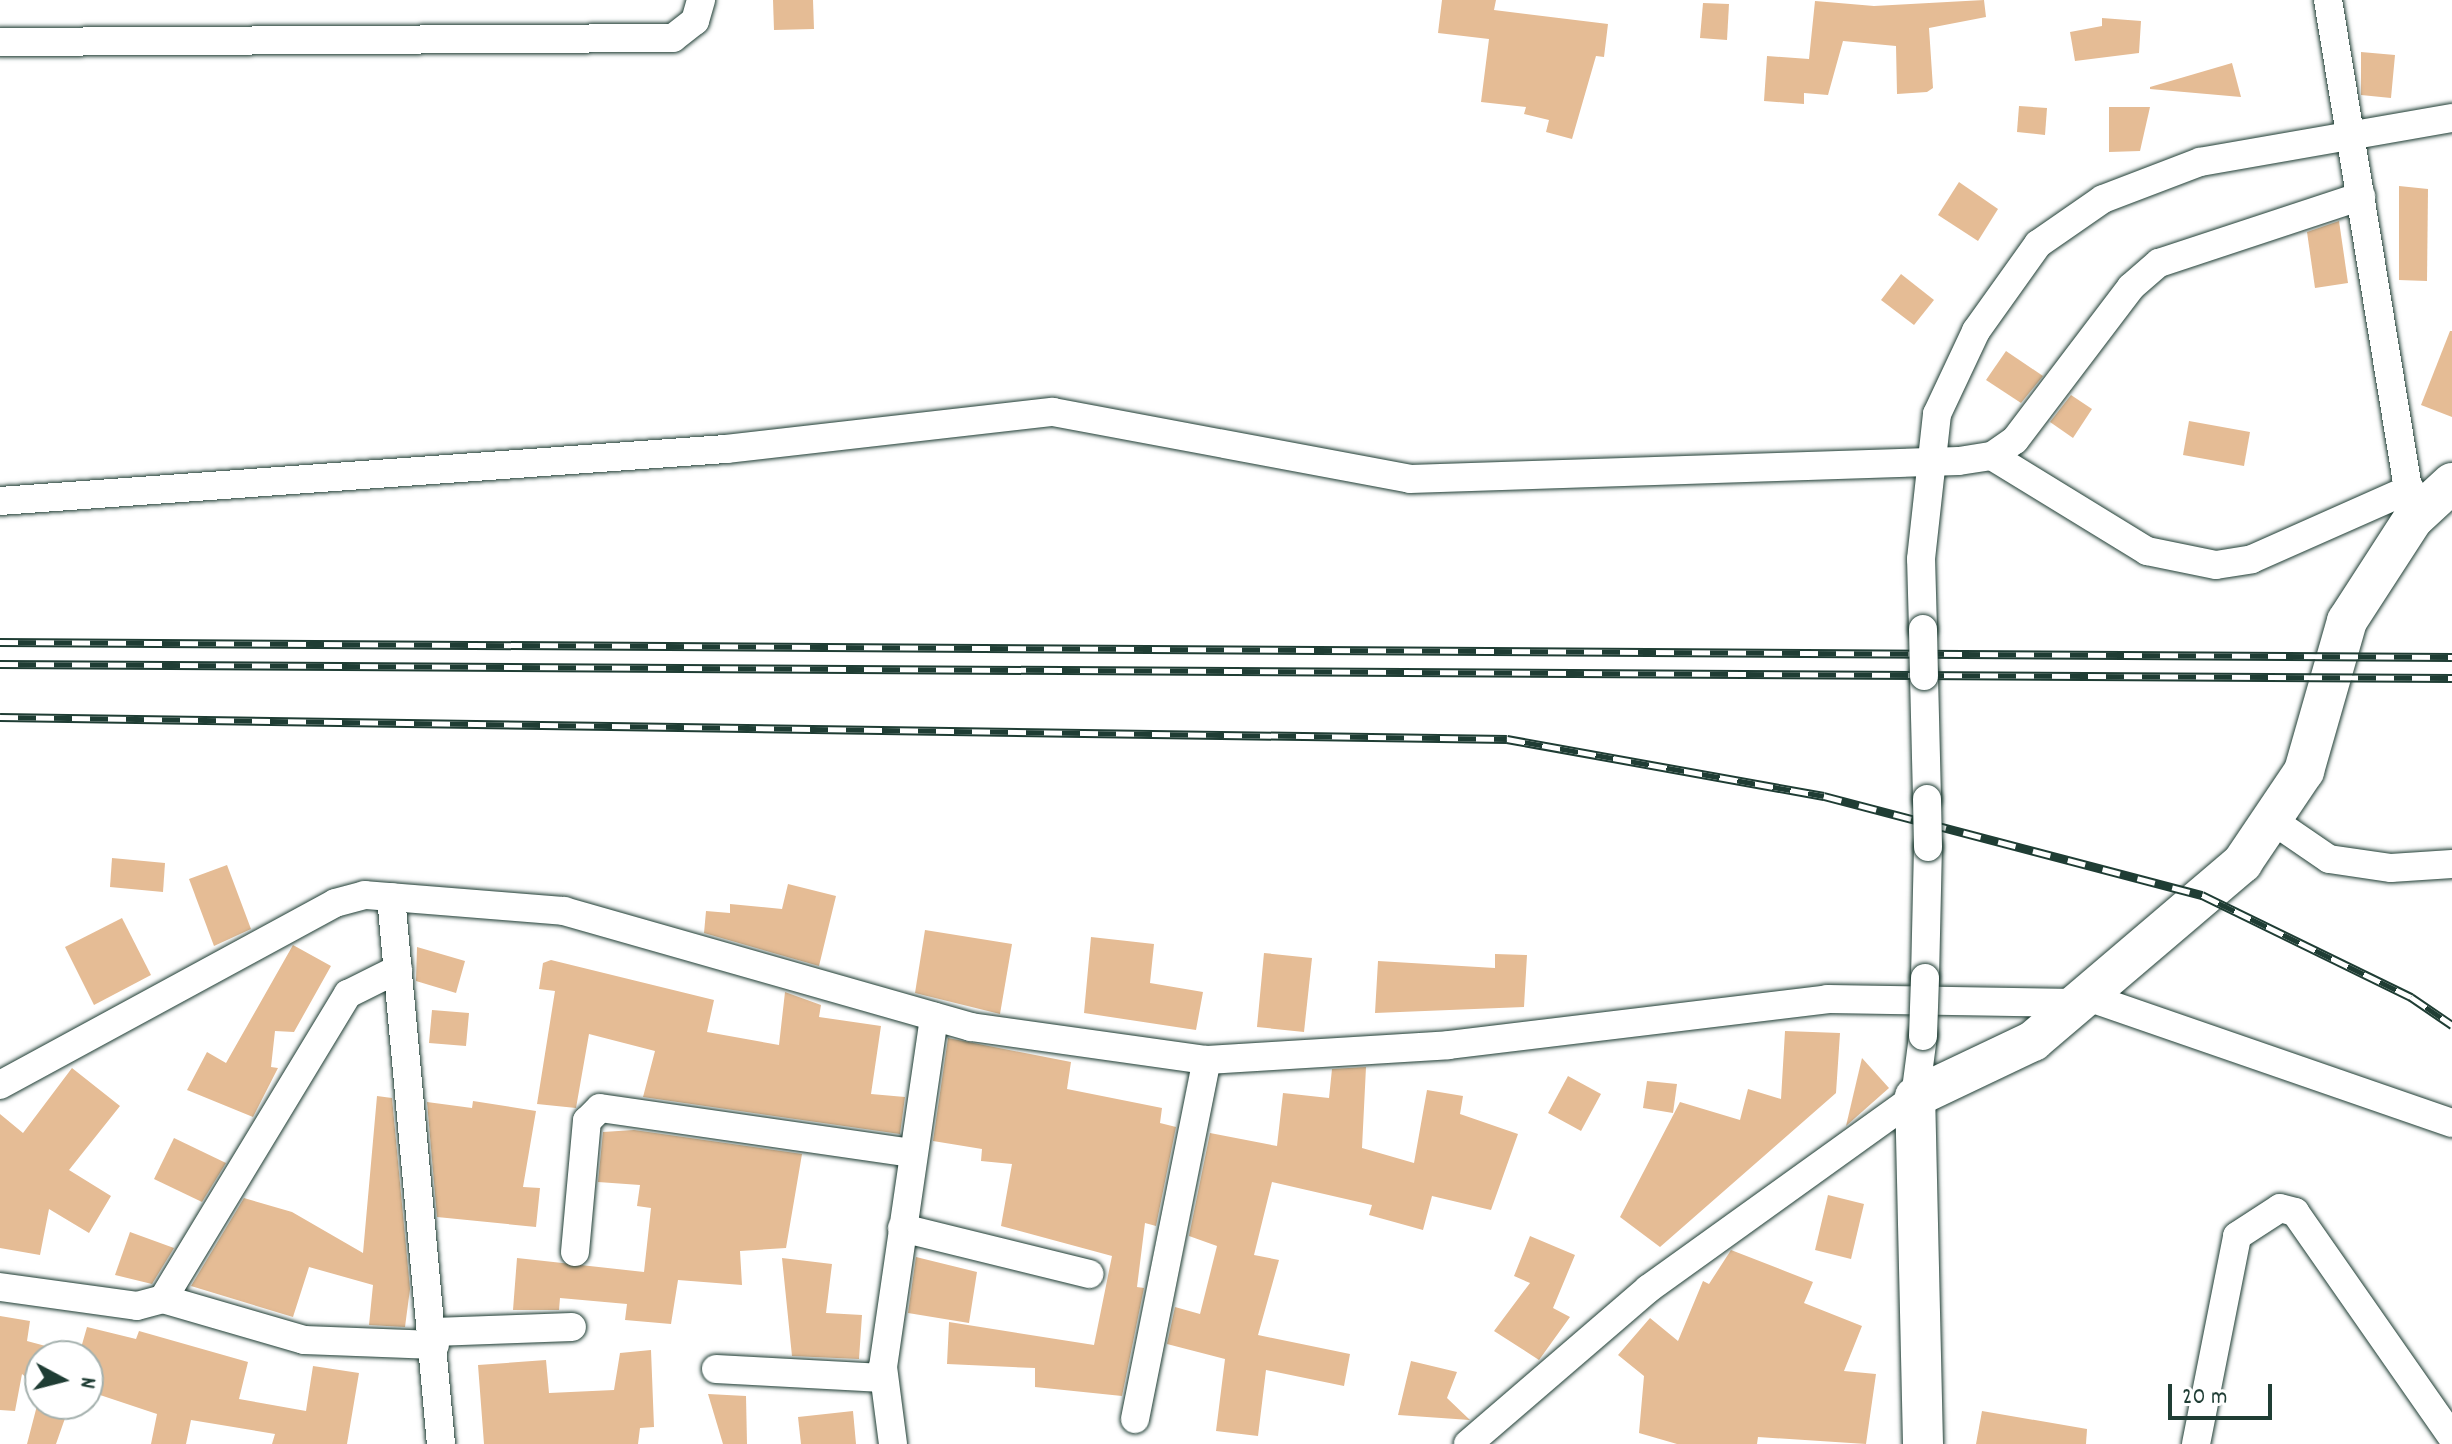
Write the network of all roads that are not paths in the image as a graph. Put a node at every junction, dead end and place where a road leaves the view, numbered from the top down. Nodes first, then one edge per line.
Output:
1 (701, 0) edge
2 (2328, 0) edge
3 (0, 42) edge
4 (2452, 118) edge
5 (2351, 135) junction
6 (2361, 196) junction
7 (1992, 456) junction
8 (1932, 462) junction
9 (2452, 483) edge
10 (0, 501) edge
11 (2412, 504) junction
12 (2272, 820) junction
13 (2452, 864) edge
14 (391, 897) junction
15 (398, 969) junction
16 (2081, 1000) junction
17 (934, 1017) junction
18 (1207, 1060) junction
19 (0, 1085) edge
20 (1915, 1097) junction
21 (2452, 1123) edge
22 (913, 1153) junction
23 (902, 1228) junction
24 (575, 1252) dead end
25 (1089, 1274) dead end
26 (0, 1287) edge
27 (163, 1299) junction
28 (572, 1327) dead end
29 (434, 1338) junction
30 (716, 1369) dead end
31 (883, 1378) junction
32 (1135, 1419) dead end
33 (2452, 1437) edge
34 (441, 1444) edge
35 (893, 1444) edge
36 (1468, 1444) edge
37 (1923, 1444) edge
38 (2196, 1444) edge

1 - 3 street
2 - 5 street
4 - 5 street
5 - 6 street
5 - 8 street
6 - 7 street
6 - 11 street
7 - 8 street
7 - 11 street
8 - 10 street
8 - 20 street, bridge
9 - 11 main road
11 - 12 main road
12 - 13 street
12 - 16 main road
14 - 15 street
14 - 17 street
14 - 19 street
15 - 27 street
15 - 29 street
16 - 18 street
16 - 20 main road
16 - 21 street
17 - 18 street
17 - 22 street
18 - 32 street
20 - 36 street
20 - 37 main road
22 - 23 street
22 - 24 street
23 - 25 street
23 - 31 street
26 - 27 street
27 - 29 street
28 - 29 street
29 - 34 street
30 - 31 street
31 - 35 street
33 - 38 street

